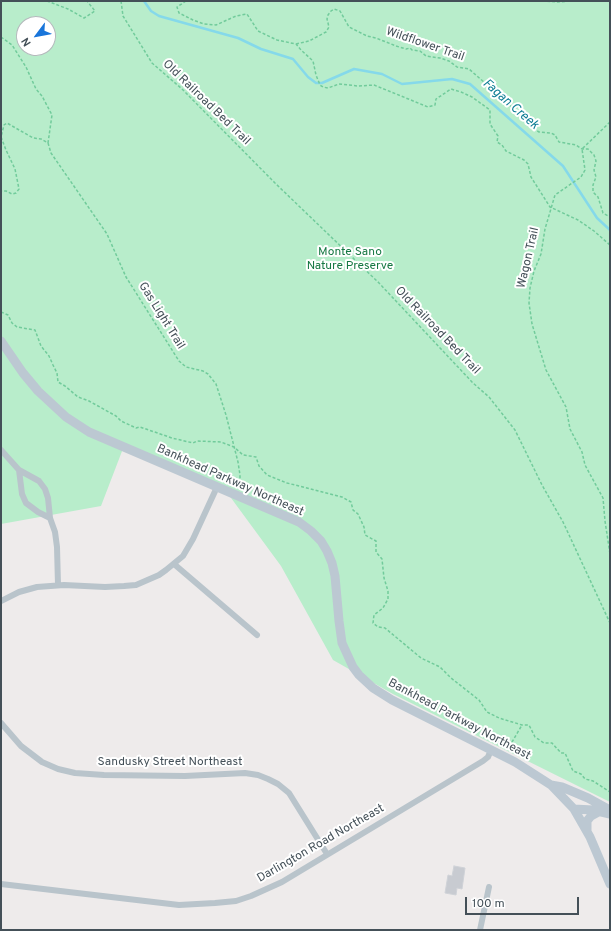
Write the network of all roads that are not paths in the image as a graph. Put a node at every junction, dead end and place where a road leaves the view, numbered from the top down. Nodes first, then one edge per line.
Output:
1 (1, 341) edge
2 (1, 450) edge
3 (19, 470) junction
4 (217, 487) junction
5 (50, 518) junction
6 (174, 564) junction
7 (58, 585) junction
8 (1, 601) edge
9 (258, 635) dead end
10 (1, 723) edge
11 (493, 751) junction
12 (550, 785) junction
13 (588, 798) junction
14 (574, 809) junction
15 (610, 810) edge
16 (600, 812) junction
17 (610, 814) edge
18 (587, 830) junction
19 (327, 854) junction
20 (1, 884) edge
21 (610, 884) edge
22 (489, 887) dead end
23 (480, 930) edge

1 - 4 street, Bankhead Parkway Northeast
2 - 3 street
3 - 5 street
3 - 5 street
4 - 6 street
4 - 11 street, Bankhead Parkway Northeast
5 - 7 street
6 - 7 street
6 - 9 street
7 - 8 street
10 - 19 street, Sandusky Street Northeast
11 - 12 street, Bankhead Parkway Northeast
11 - 19 street, Darlington Road Northeast
12 - 13 street
12 - 14 street, Bankhead Parkway Northeast
13 - 14 street
13 - 15 street
14 - 16 street
14 - 18 street, Bankhead Parkway Northeast
16 - 17 street
16 - 18 street
18 - 21 street, Bankhead Parkway Northeast
19 - 20 street, Darlington Road Northeast
22 - 23 street

